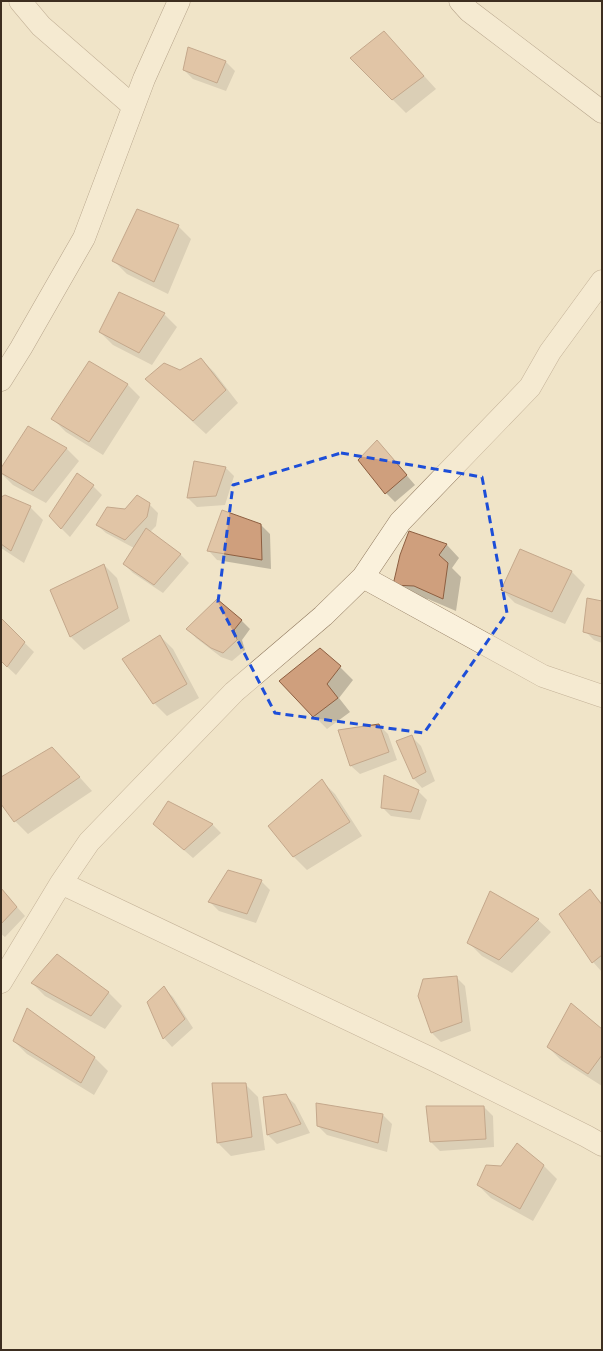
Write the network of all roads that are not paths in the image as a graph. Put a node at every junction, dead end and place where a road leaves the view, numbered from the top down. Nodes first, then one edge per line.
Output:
1 (20, 1) edge
2 (179, 1) edge
3 (460, 1) edge
4 (133, 106) junction
5 (602, 112) edge
6 (602, 281) edge
7 (1, 380) edge
8 (363, 577) junction
9 (602, 696) edge
10 (62, 883) junction
11 (1, 982) edge
12 (602, 1145) edge

1 - 4 street
2 - 4 street
3 - 5 street
4 - 7 street
6 - 8 street
8 - 9 street
8 - 10 street
10 - 11 street
10 - 12 street

